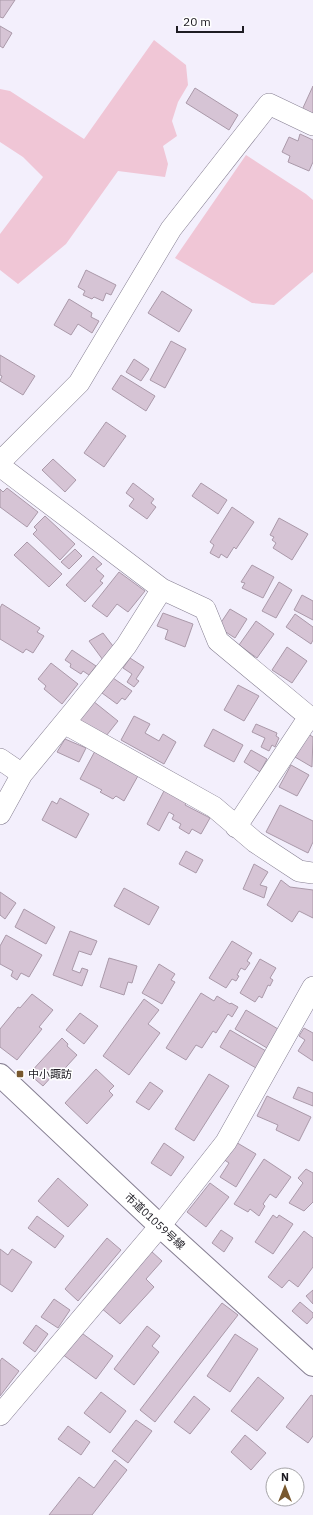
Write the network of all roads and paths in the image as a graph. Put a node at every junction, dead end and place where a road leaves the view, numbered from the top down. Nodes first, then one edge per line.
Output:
1 (313, 125) edge
2 (0, 462) edge
3 (0, 466) edge
4 (162, 588) junction
5 (311, 719) edge
6 (64, 723) junction
7 (0, 759) edge
8 (22, 774) junction
9 (0, 814) edge
10 (236, 827) junction
11 (313, 873) edge
12 (313, 987) edge
13 (0, 1075) edge
14 (160, 1226) junction
15 (313, 1364) edge
16 (0, 1415) edge

1 - 2 street
3 - 4 street
4 - 5 street
4 - 6 street
5 - 10 street
6 - 8 street
6 - 10 street
7 - 8 street
8 - 9 street
10 - 11 street
12 - 14 street
13 - 14 street, 市道01059号線
14 - 15 street, 市道01059号線
14 - 16 street

